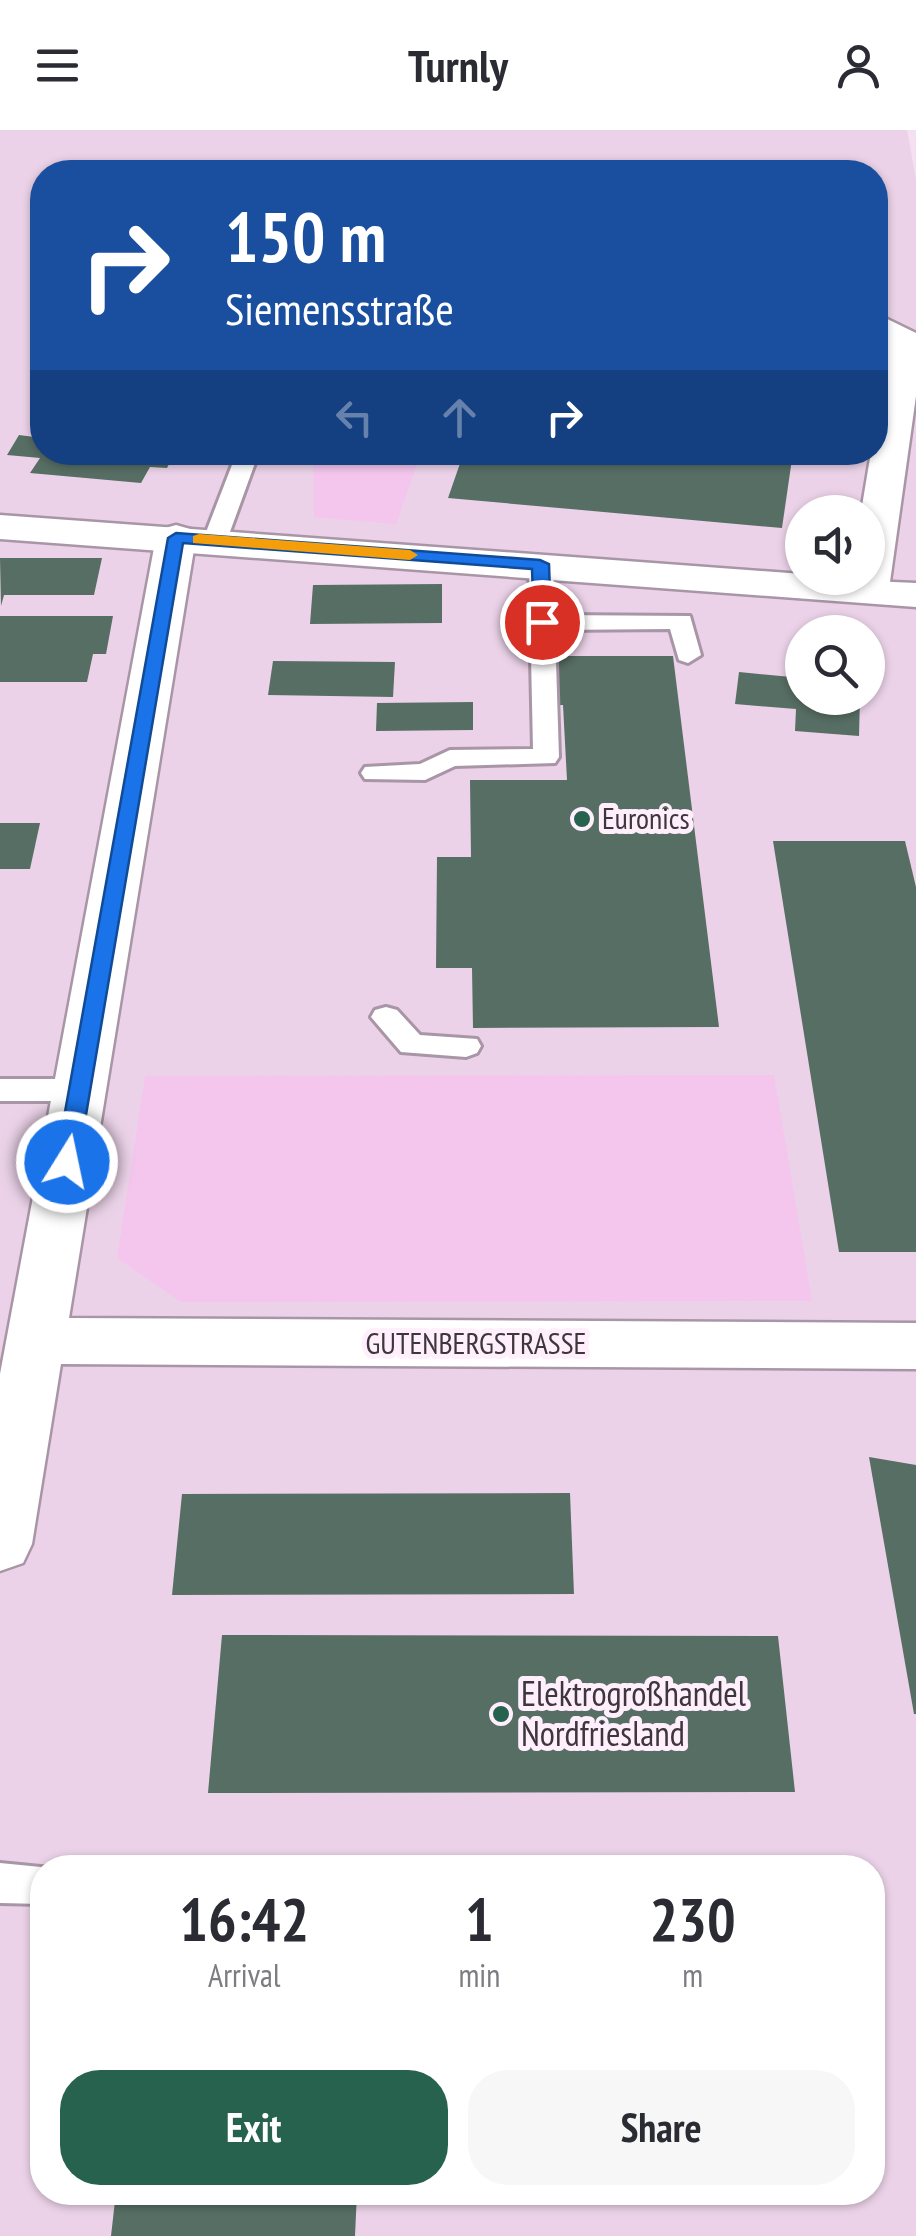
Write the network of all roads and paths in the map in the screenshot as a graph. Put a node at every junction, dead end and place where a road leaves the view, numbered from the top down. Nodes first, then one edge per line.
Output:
1 (899, 334) edge
2 (888, 428) edge
3 (240, 465) edge
4 (884, 465) edge
5 (880, 495) edge
6 (0, 528) edge
7 (195, 539) junction
8 (540, 564) junction
9 (785, 583) edge
10 (885, 591) edge
11 (916, 594) edge
12 (542, 622) junction
13 (688, 655) dead end
14 (374, 773) dead end
15 (386, 1017) dead end
16 (466, 1046) dead end
17 (0, 1090) edge
18 (79, 1090) junction
19 (36, 1341) junction
20 (916, 1346) edge
21 (0, 1544) edge
22 (0, 1883) edge
23 (30, 1884) edge

1 - 2 street
3 - 7 lane
4 - 5 street
6 - 7 street
7 - 8 street
7 - 18 street
8 - 9 street
8 - 12 lane
10 - 11 street
12 - 13 lane
12 - 14 lane
15 - 16 lane
17 - 18 lane
18 - 19 street
19 - 20 street, GUTENBERGSTRASSE
19 - 21 street
22 - 23 lane

